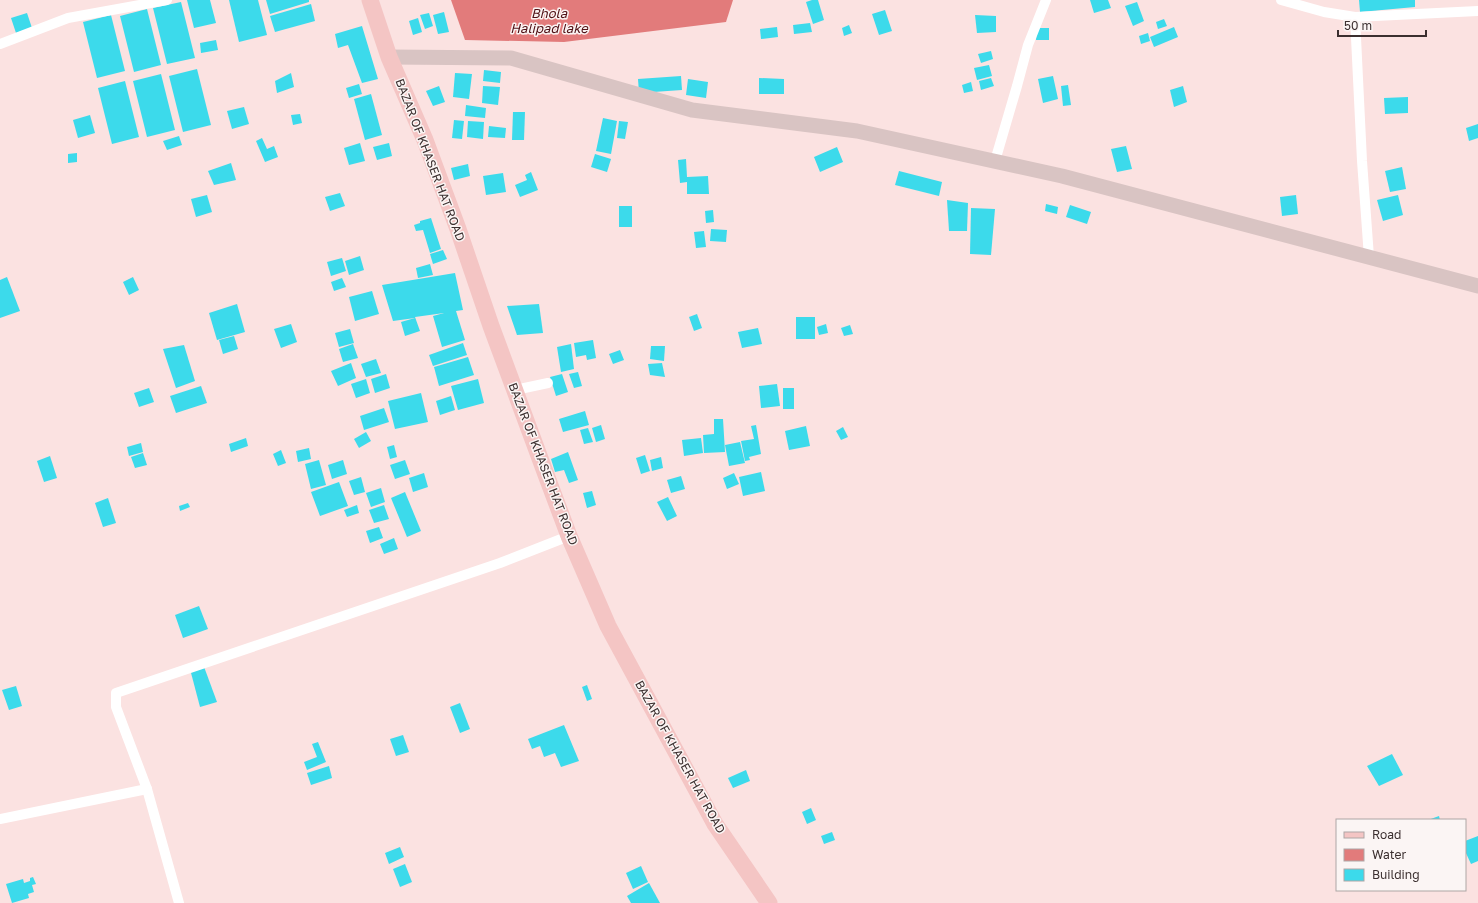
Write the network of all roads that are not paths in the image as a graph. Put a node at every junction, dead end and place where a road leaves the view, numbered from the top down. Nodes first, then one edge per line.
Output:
1 (167, 0) edge
2 (370, 0) edge
3 (1046, 0) edge
4 (1281, 0) edge
5 (1478, 12) edge
6 (1355, 17) junction
7 (0, 44) edge
8 (389, 57) junction
9 (995, 161) junction
10 (1370, 257) junction
11 (1478, 286) edge
12 (548, 383) dead end
13 (515, 390) junction
14 (569, 536) junction
15 (147, 789) junction
16 (0, 819) edge
17 (178, 903) edge
18 (769, 903) edge

1 - 7 street
2 - 8 main road, BAZAR OF KHASER HAT ROAD
3 - 9 street
4 - 6 street
5 - 6 street
6 - 10 street
8 - 9 main road
8 - 13 main road, BAZAR OF KHASER HAT ROAD
9 - 10 main road
10 - 11 main road
12 - 13 street
13 - 14 main road, BAZAR OF KHASER HAT ROAD
14 - 15 street
14 - 18 main road, BAZAR OF KHASER HAT ROAD
15 - 16 street
15 - 17 street

